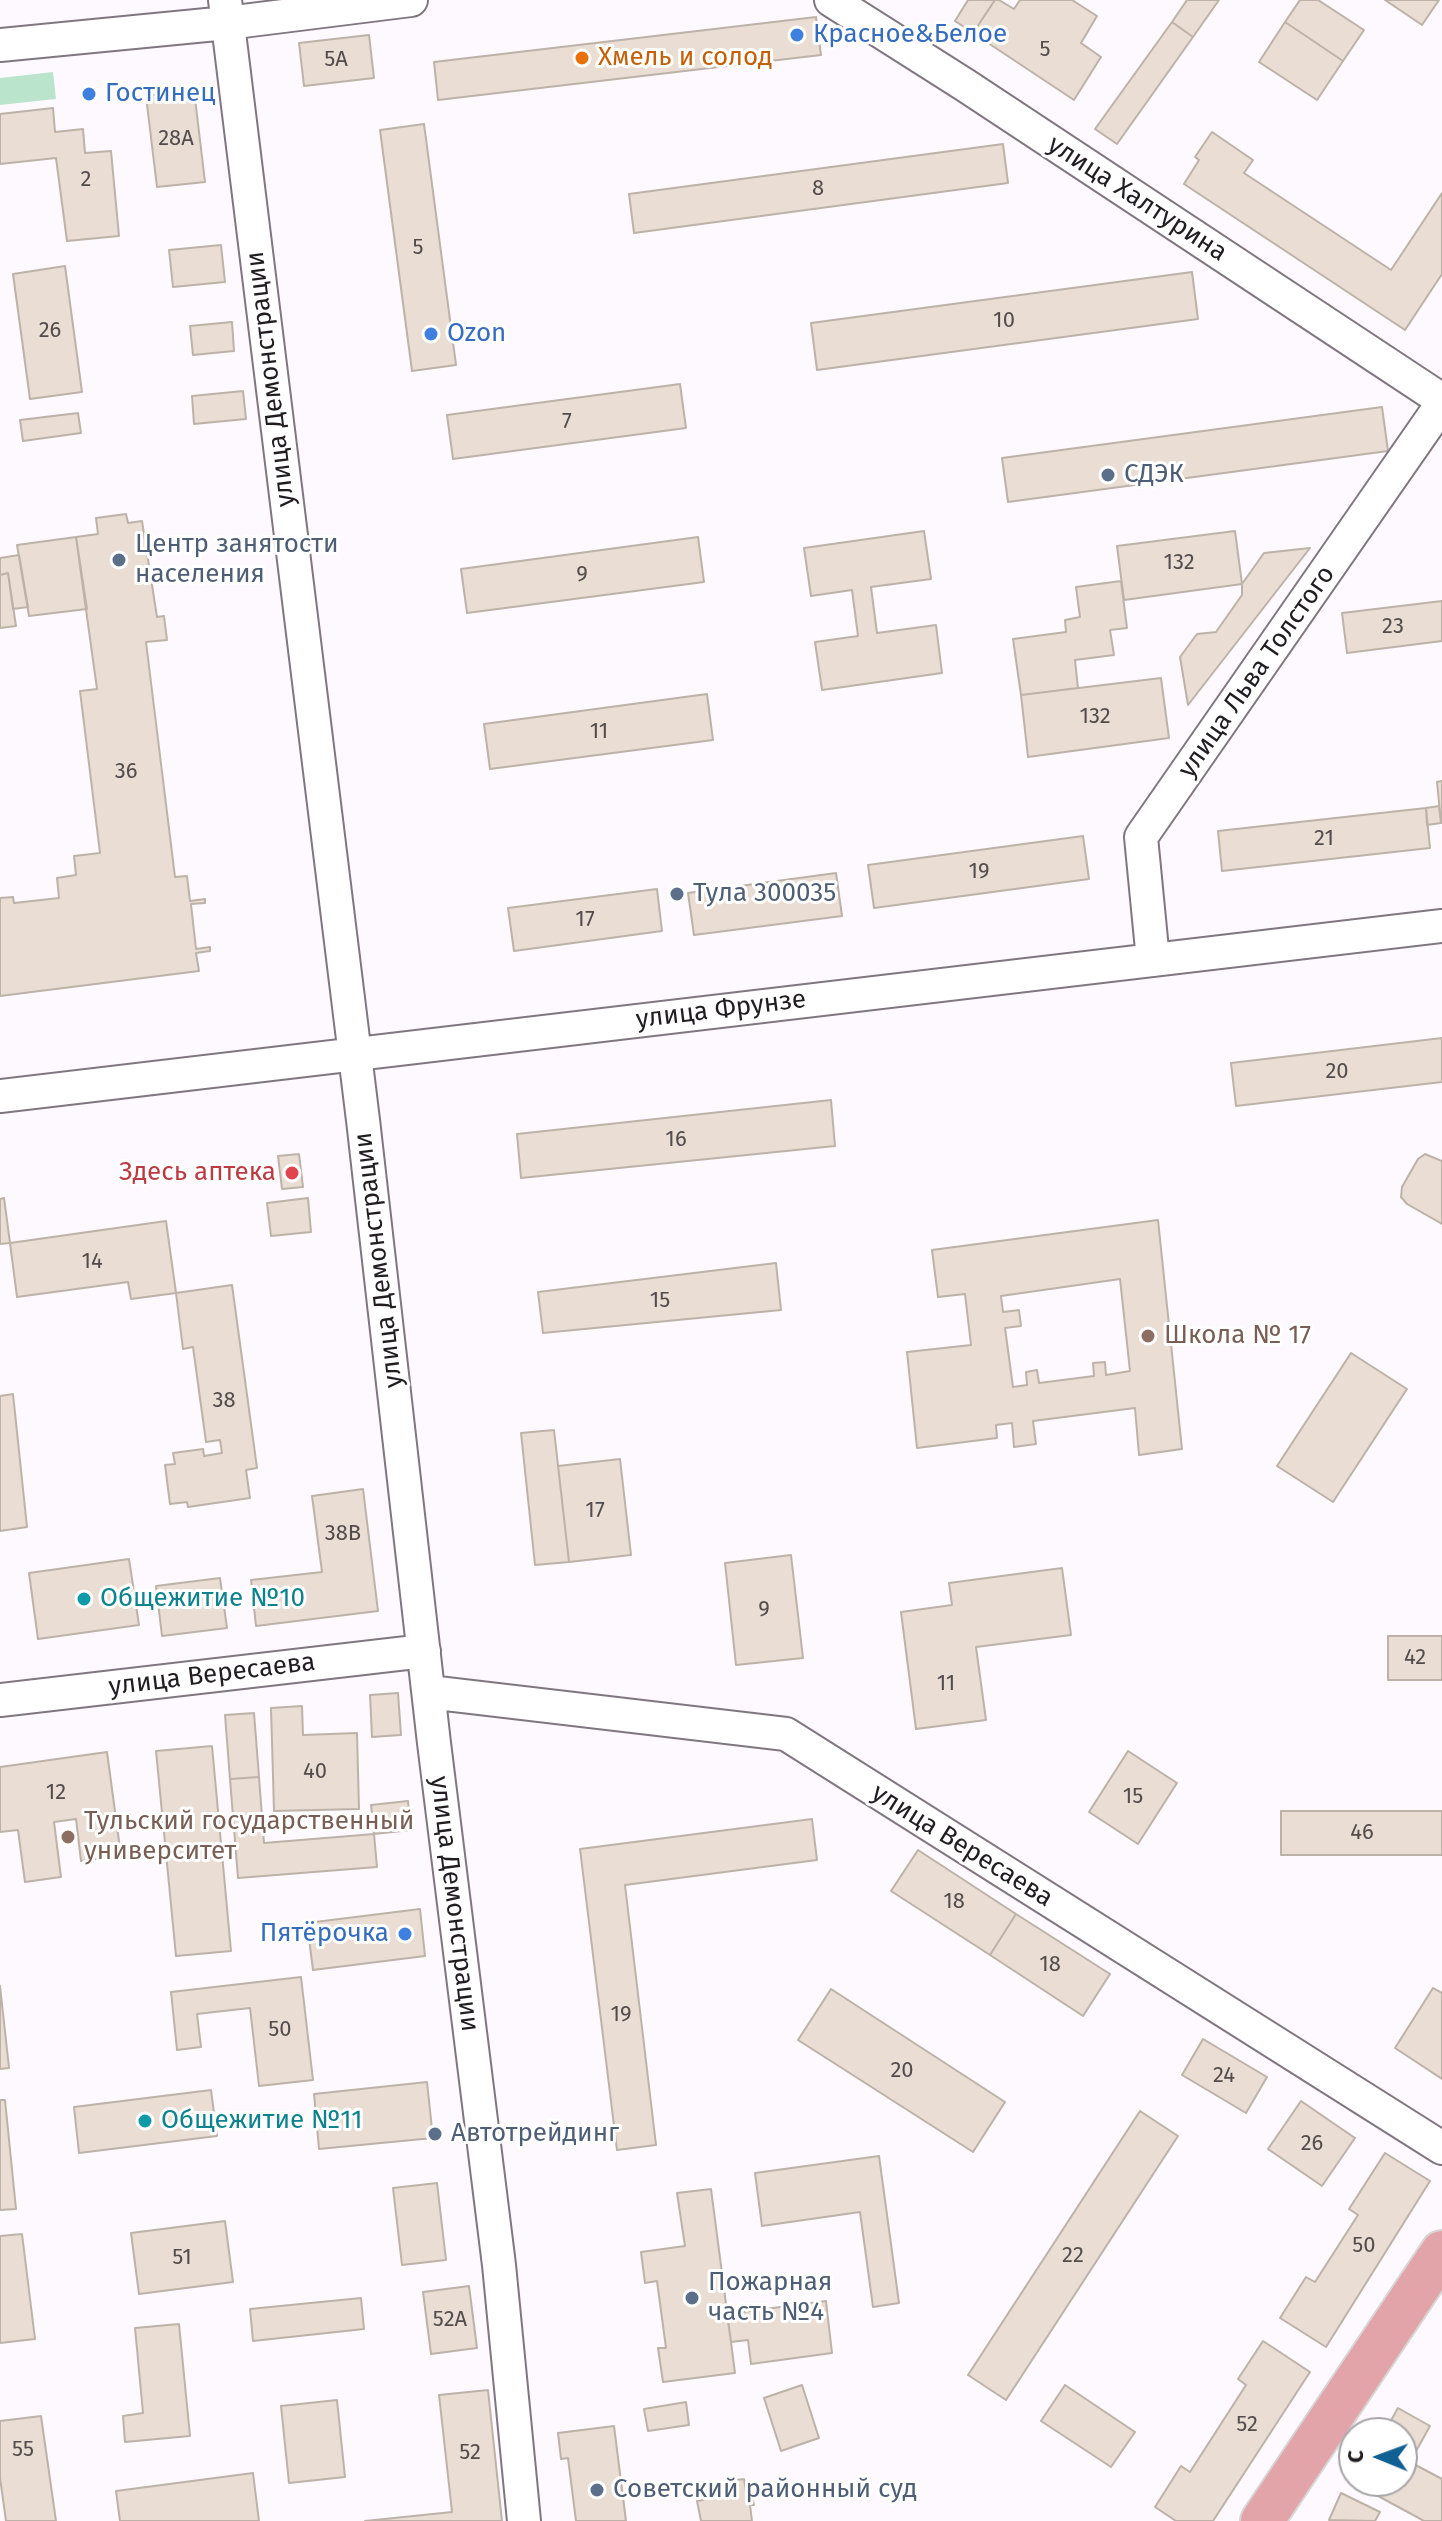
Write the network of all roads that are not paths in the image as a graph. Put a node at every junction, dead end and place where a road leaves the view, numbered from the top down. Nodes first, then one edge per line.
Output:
1 (411, 0) edge
2 (831, 0) edge
3 (226, 12) edge
4 (0, 45) edge
5 (1442, 402) edge
6 (1442, 926) edge
7 (1153, 960) junction
8 (355, 1053) junction
9 (0, 1096) edge
10 (424, 1651) junction
11 (429, 1692) junction
12 (0, 1700) edge
13 (1442, 2148) edge
14 (1442, 2252) edge
15 (524, 2521) edge
16 (1262, 2521) edge

1 - 3 street
2 - 5 street, улица Халтурина
3 - 4 street
3 - 8 street, улица Демонстрации
5 - 7 street, улица Льва Толстого
6 - 7 street, улица Фрунзе
7 - 8 street, улица Фрунзе
8 - 9 street, улица Фрунзе
8 - 10 street, улица Демонстрации
10 - 11 street, улица Демонстрации
10 - 12 street, улица Вересаева
11 - 13 street, улица Вересаева
11 - 15 street, улица Демонстрации
14 - 16 main road

